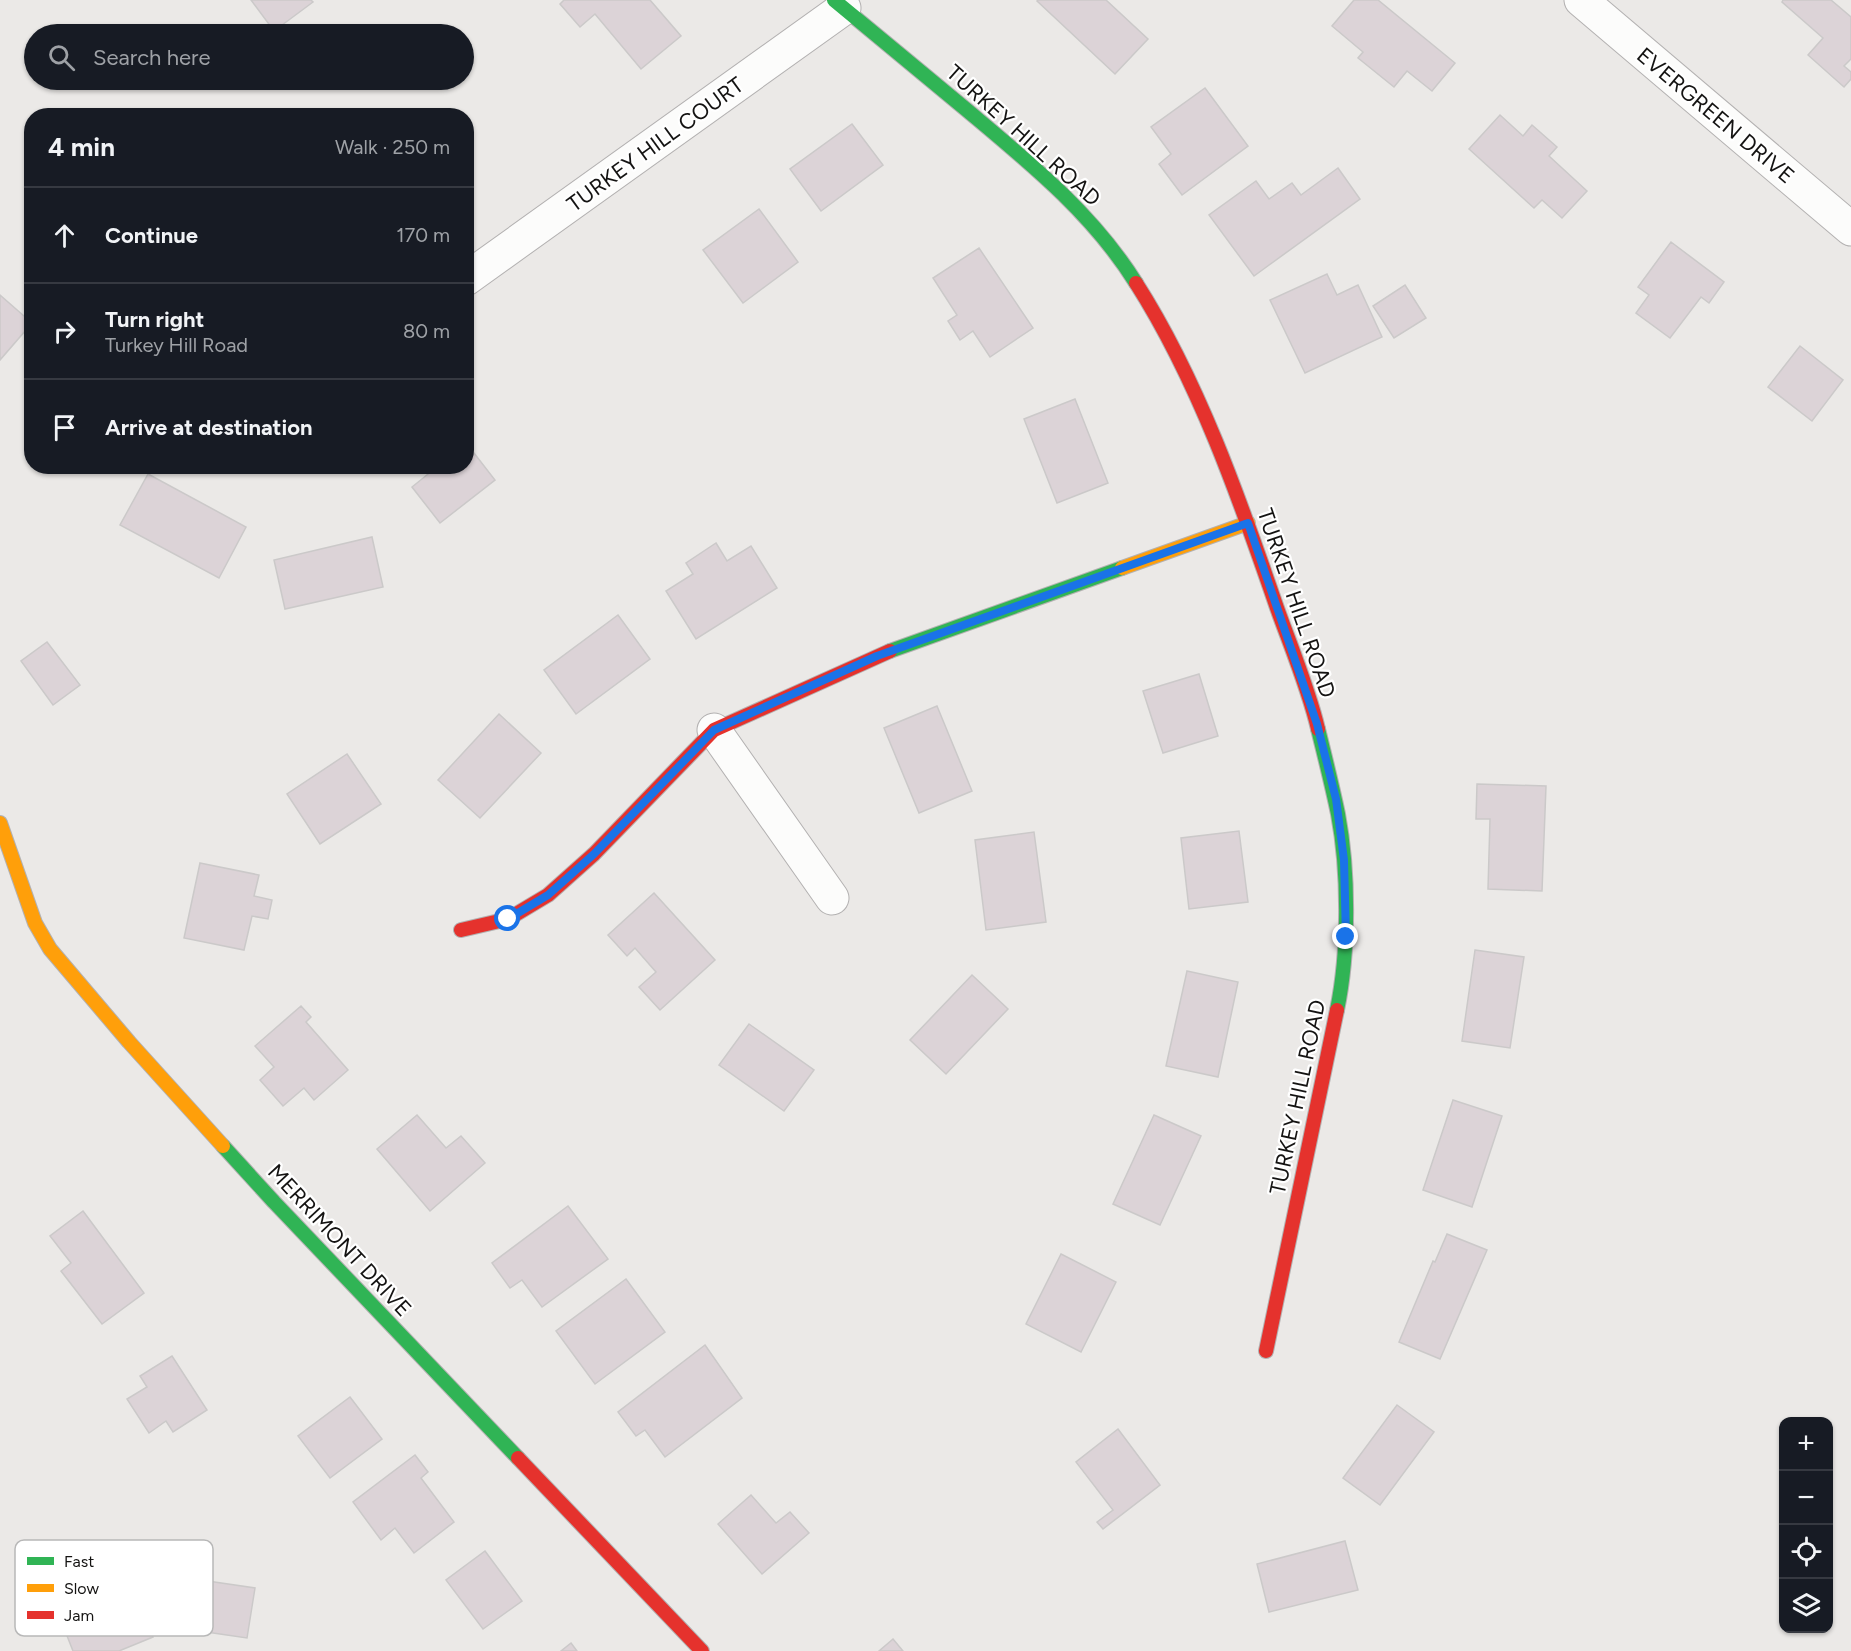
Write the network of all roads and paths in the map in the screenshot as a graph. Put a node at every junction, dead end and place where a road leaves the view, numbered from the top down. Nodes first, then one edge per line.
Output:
1 (1581, 0) edge
2 (839, 4) edge
3 (1851, 229) edge
4 (474, 273) edge
5 (1248, 523) junction
6 (714, 730) junction
7 (0, 823) edge
8 (832, 898) dead end
9 (460, 930) dead end
10 (1266, 1352) dead end
11 (702, 1651) edge

1 - 3 street, EVERGREEN DRIVE
2 - 4 street, TURKEY HILL COURT
2 - 5 street, TURKEY HILL ROAD
5 - 6 street
5 - 10 street, TURKEY HILL ROAD
6 - 8 street
6 - 9 street
7 - 11 street, MERRIMONT DRIVE

